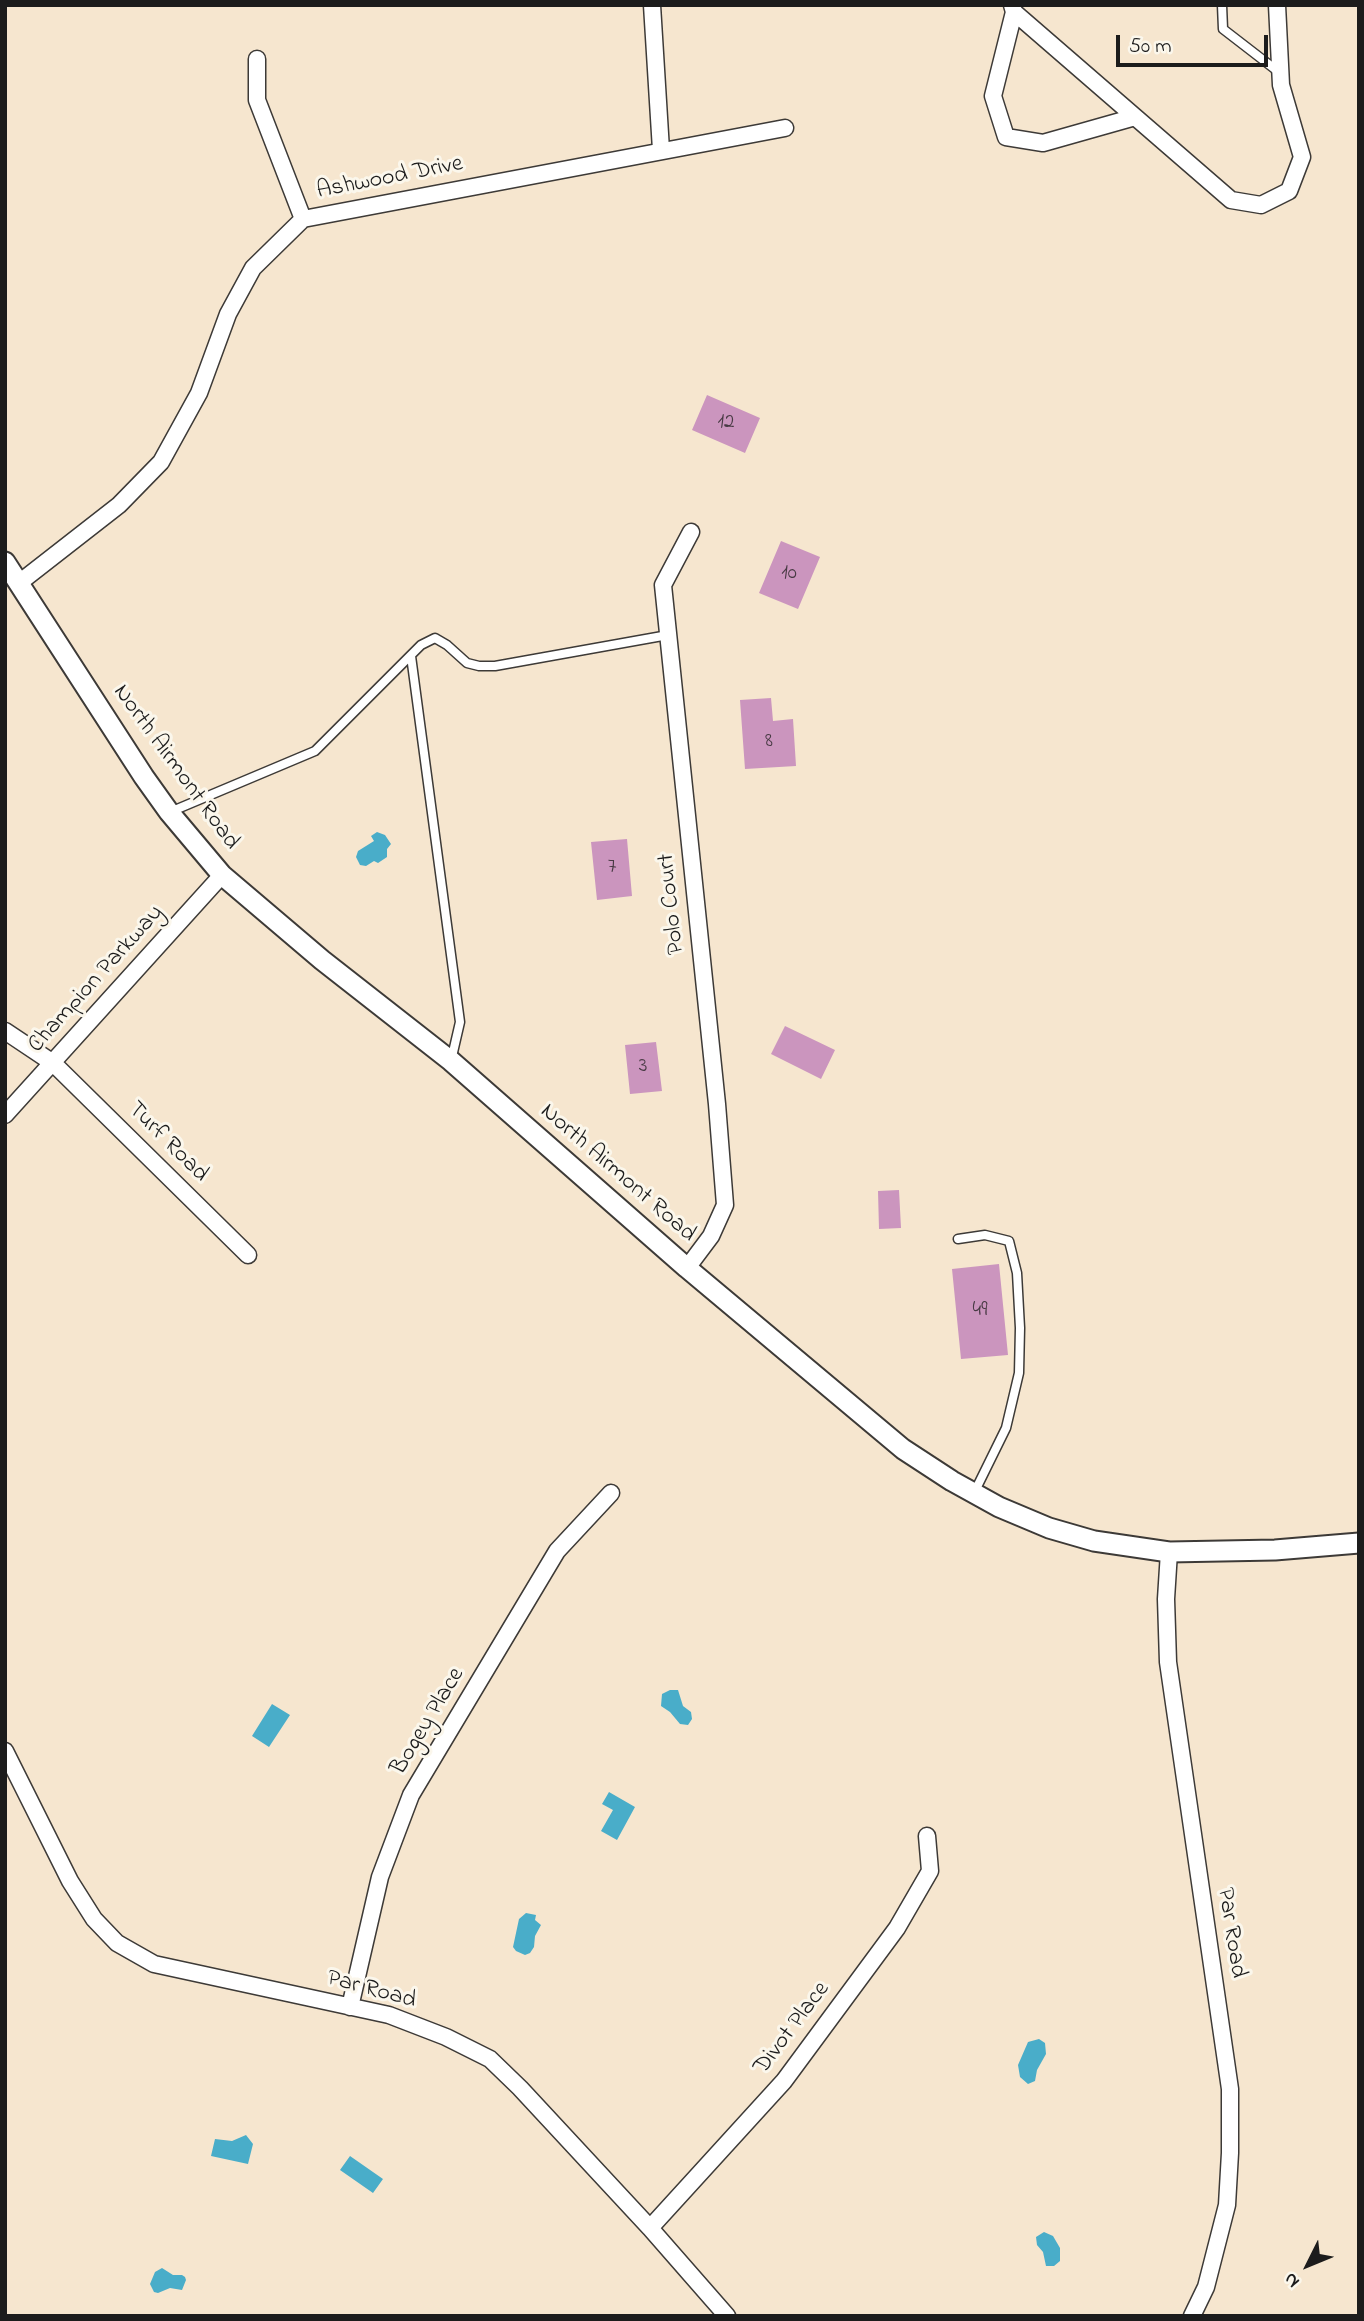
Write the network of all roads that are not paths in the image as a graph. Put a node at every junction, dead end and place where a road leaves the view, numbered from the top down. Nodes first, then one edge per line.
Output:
1 (652, 5) edge
2 (1222, 5) edge
3 (1277, 5) edge
4 (1013, 9) edge
5 (257, 60) dead end
6 (1280, 73) junction
7 (1135, 117) junction
8 (785, 128) dead end
9 (661, 150) junction
10 (303, 219) junction
11 (691, 532) dead end
12 (5, 562) edge
13 (19, 583) junction
14 (668, 635) junction
15 (411, 656) junction
16 (169, 812) junction
17 (222, 875) junction
18 (5, 1031) edge
19 (451, 1061) junction
20 (54, 1063) junction
21 (5, 1115) edge
22 (958, 1238) dead end
23 (248, 1255) dead end
24 (687, 1268) junction
25 (611, 1493) dead end
26 (974, 1493) junction
27 (1359, 1543) edge
28 (1169, 1552) junction
29 (5, 1751) edge
30 (927, 1836) dead end
31 (350, 2007) junction
32 (650, 2228) junction
33 (727, 2316) edge
34 (1192, 2316) edge

1 - 9 street
2 - 6 lane
3 - 6 street
4 - 7 street
4 - 7 street
5 - 10 street
6 - 7 street
8 - 9 street, Ashwood Drive
9 - 10 street, Ashwood Drive
10 - 13 street, Ashwood Drive
11 - 14 street, Polo Court
12 - 13 street, North Airmont Road
13 - 16 street, North Airmont Road
14 - 15 lane
14 - 24 street, Polo Court
15 - 16 lane
15 - 19 lane
16 - 17 street, North Airmont Road
17 - 19 street, North Airmont Road
17 - 20 street, Champion Parkway
18 - 20 street, Turf Road
19 - 24 street, North Airmont Road
20 - 21 street, Champion Parkway
20 - 23 street, Turf Road
22 - 26 lane
24 - 26 street, North Airmont Road
25 - 31 street, Bogey Place
26 - 28 street, North Airmont Road
27 - 28 street, North Airmont Road
28 - 34 street, Par Road
29 - 31 street, Par Road
30 - 32 street, Divot Place
31 - 32 street, Par Road
32 - 33 street, Par Road

